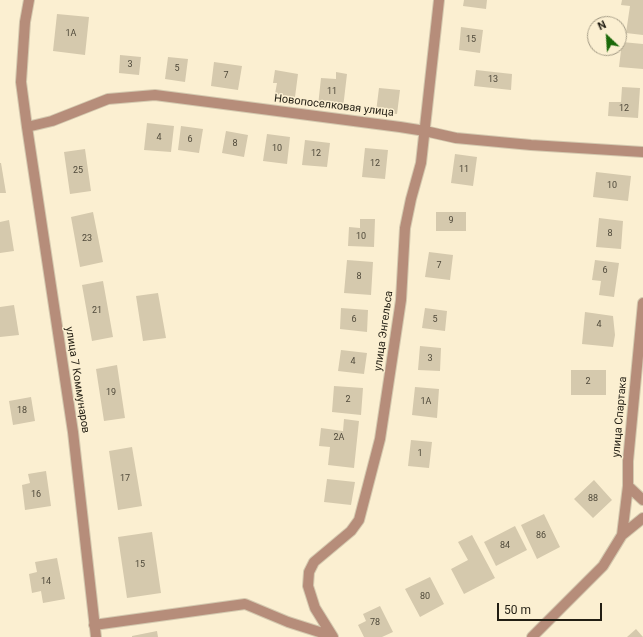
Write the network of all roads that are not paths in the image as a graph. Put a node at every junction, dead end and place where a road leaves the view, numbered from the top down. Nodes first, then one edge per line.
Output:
1 (29, 0) edge
2 (439, 0) edge
3 (27, 127) junction
4 (425, 131) junction
5 (643, 152) edge
6 (643, 302) edge
7 (628, 486) junction
8 (643, 500) edge
9 (643, 518) edge
10 (622, 535) junction
11 (94, 625) junction
12 (96, 637) edge
13 (333, 637) edge
14 (532, 637) edge

1 - 3 street, улица 7 Коммунаров
2 - 4 street, улица Энгельса
3 - 4 street, Новопоселковая улица
3 - 11 street, улица 7 Коммунаров
4 - 5 street, Новопоселковая улица
4 - 13 street, улица Энгельса
6 - 7 street, улица Спартака
7 - 8 street
7 - 10 street, улица Спартака
9 - 10 street
10 - 14 street
11 - 12 street, улица 7 Коммунаров
11 - 13 street

